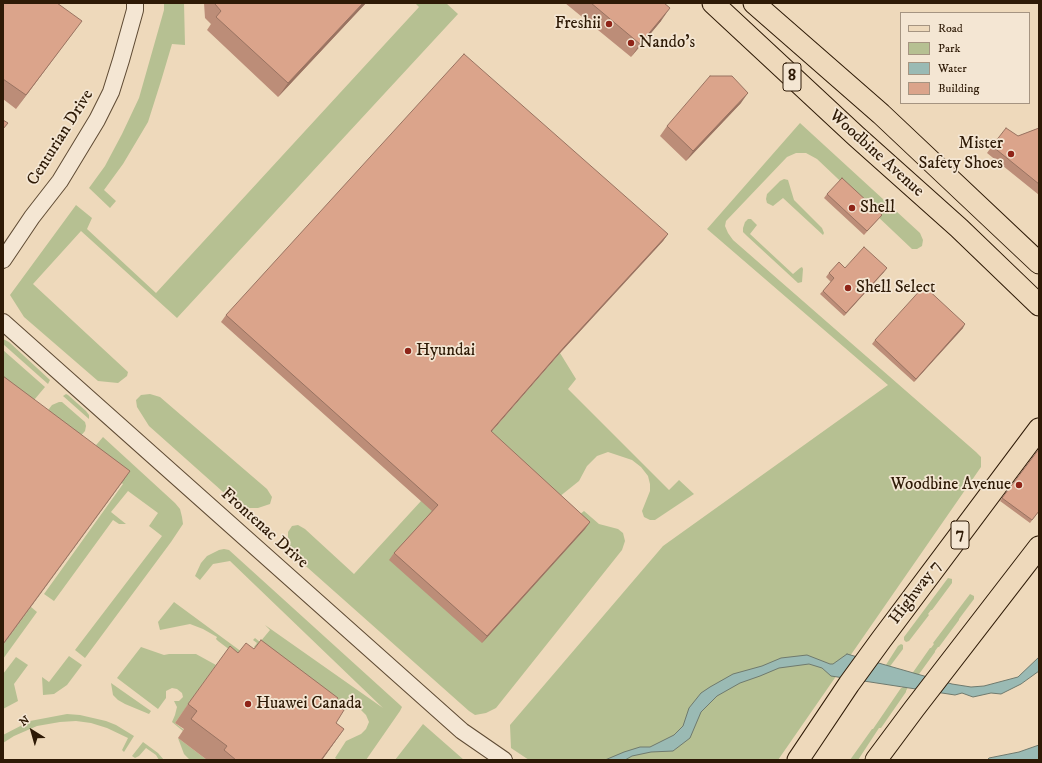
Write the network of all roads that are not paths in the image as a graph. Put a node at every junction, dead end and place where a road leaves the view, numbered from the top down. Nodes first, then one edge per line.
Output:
1 (135, 3) edge
2 (713, 3) edge
3 (754, 3) edge
4 (3, 260) edge
5 (1039, 264) edge
6 (1039, 305) edge
7 (3, 322) edge
8 (1039, 429) edge
9 (1039, 547) edge
10 (504, 760) edge
11 (798, 760) edge
12 (876, 760) edge

1 - 4 street, Centurian Drive
2 - 6 main road, Woodbine Avenue / 8
3 - 5 main road, Woodbine Avenue / 8
7 - 10 street, Frontenac Drive
8 - 11 main road, Highway 7 / 7
9 - 12 main road

